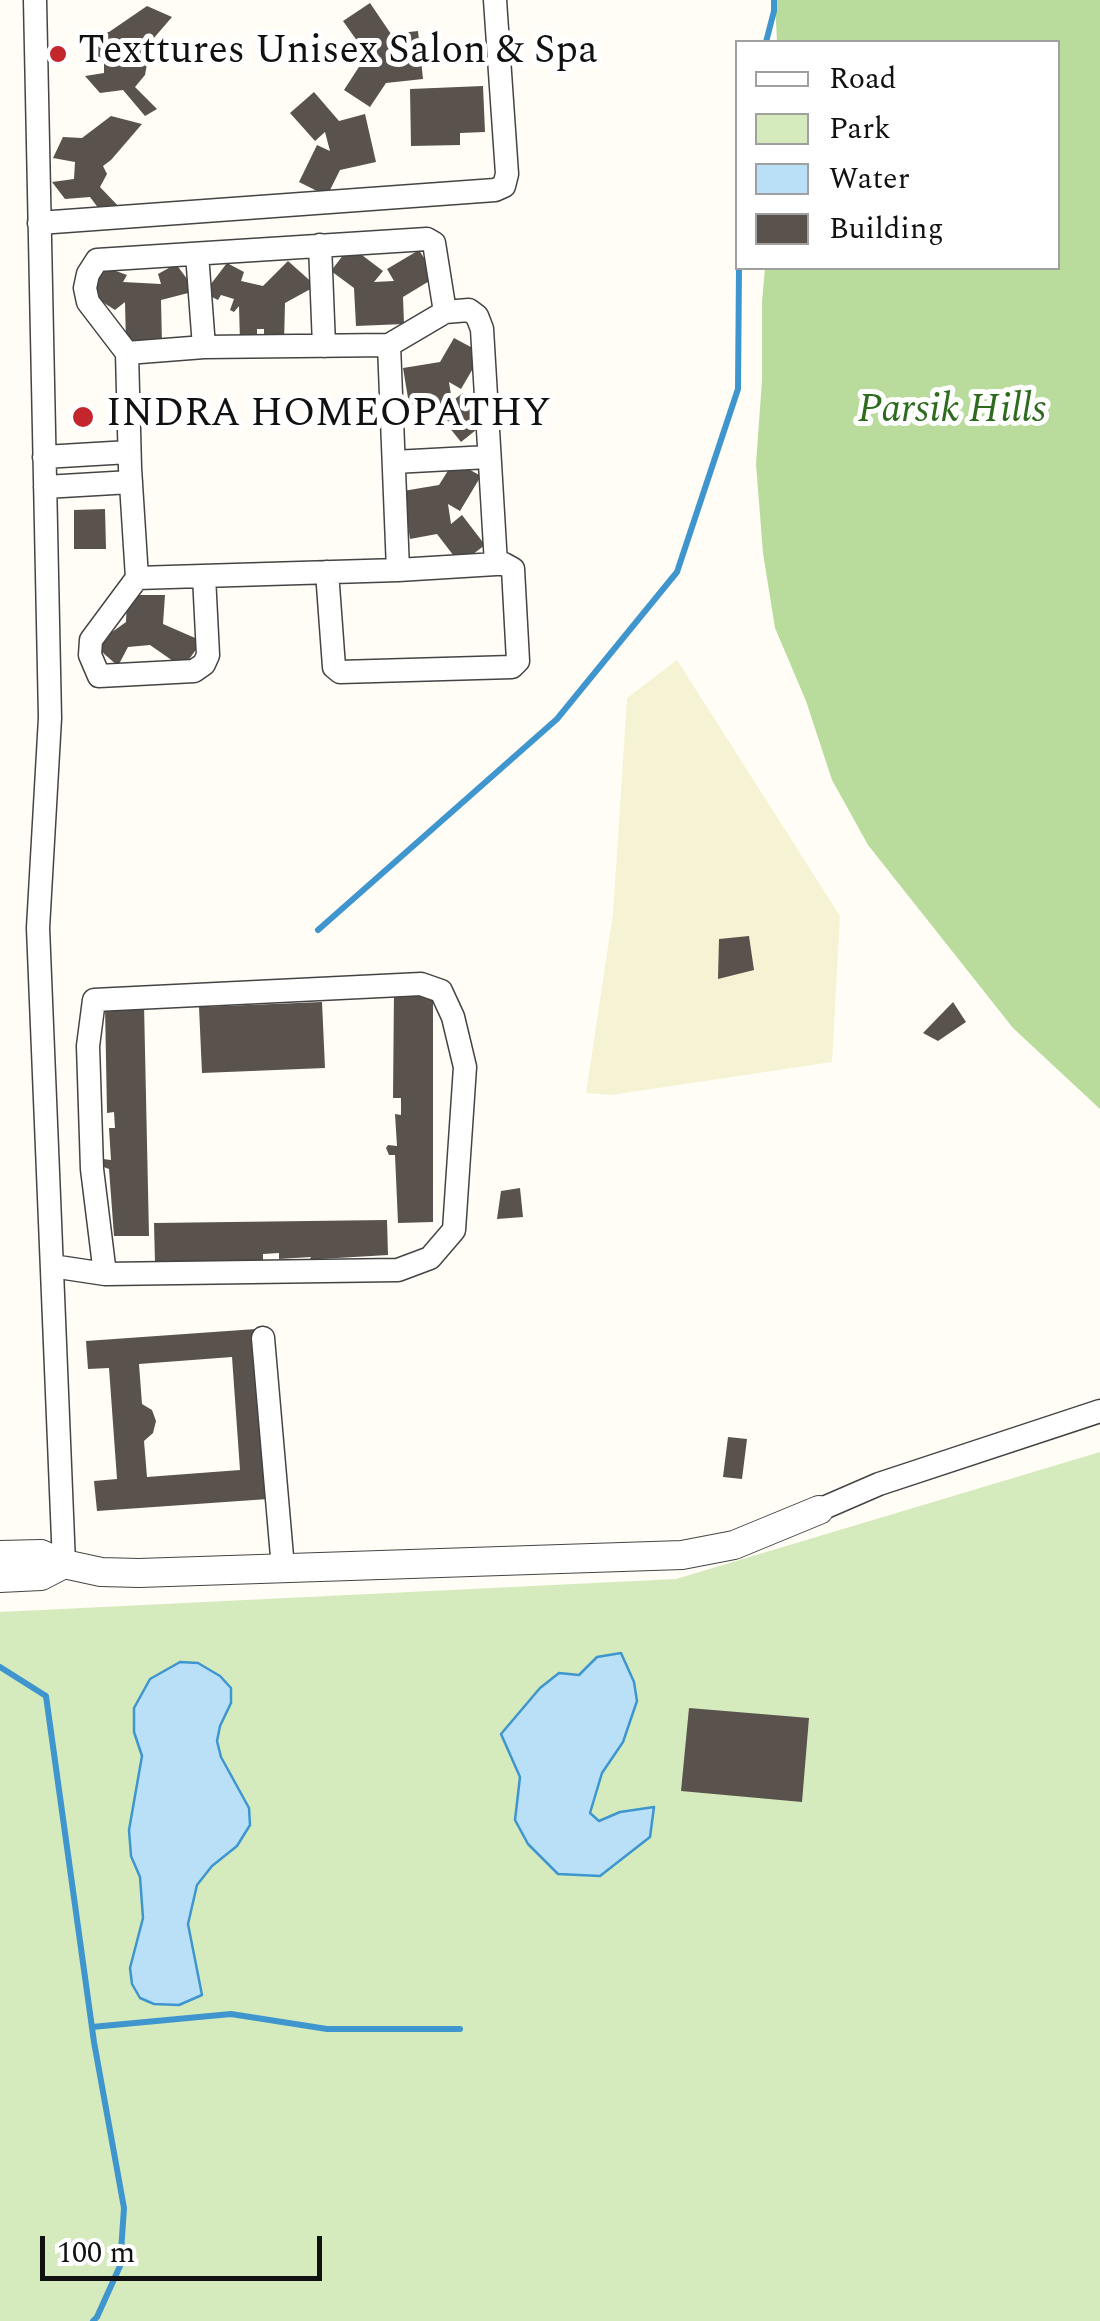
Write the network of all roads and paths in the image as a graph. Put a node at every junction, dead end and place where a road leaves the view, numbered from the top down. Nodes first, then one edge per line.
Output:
1 (35, 0) edge
2 (495, 0) edge
3 (40, 224) junction
4 (320, 245) junction
5 (197, 254) junction
6 (445, 312) junction
7 (389, 345) junction
8 (324, 346) junction
9 (204, 347) junction
10 (128, 353) junction
11 (129, 452) junction
12 (44, 457) junction
13 (488, 457) junction
14 (394, 462) junction
15 (131, 482) junction
16 (45, 488) junction
17 (496, 564) junction
18 (398, 570) junction
19 (326, 572) junction
20 (204, 576) junction
21 (137, 578) junction
22 (52, 1266) junction
23 (105, 1274) junction
24 (263, 1338) dead end
25 (1100, 1411) edge
26 (819, 1510) joint
27 (64, 1564) junction
28 (2, 1566) edge
29 (282, 1568) junction

1 - 3 street
2 - 3 street
3 - 12 street
4 - 5 street
4 - 6 street
4 - 8 street
5 - 9 street
5 - 10 street
6 - 7 street
6 - 13 street
7 - 8 street
7 - 14 street
8 - 9 street
9 - 10 street
10 - 11 street
11 - 12 street
11 - 15 street
12 - 16 street
13 - 14 street
13 - 17 street
14 - 18 street
15 - 16 street
15 - 21 street
16 - 22 street
17 - 18 street
17 - 19 street
18 - 19 street
19 - 20 street
20 - 21 street
20 - 21 street
22 - 23 street
22 - 27 street
23 - 23 street
24 - 29 street
25 - 26 street
26 - 29 street
27 - 28 street
27 - 29 street

